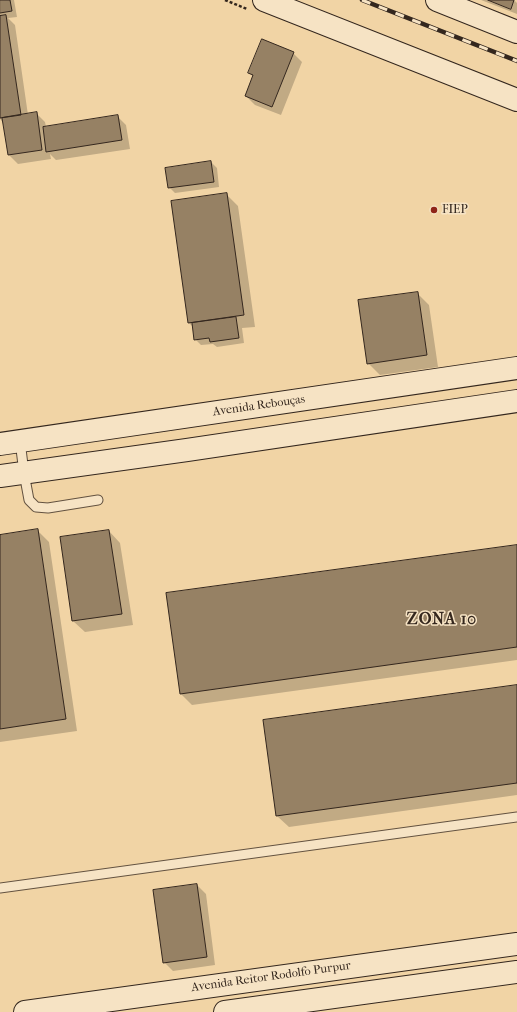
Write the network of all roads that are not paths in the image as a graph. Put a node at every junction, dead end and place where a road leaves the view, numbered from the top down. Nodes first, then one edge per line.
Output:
1 (264, 0) edge
2 (437, 0) edge
3 (517, 32) edge
4 (517, 100) edge
5 (516, 373) edge
6 (517, 401) edge
7 (182, 417) junction
8 (10, 443) edge
9 (187, 450) junction
10 (24, 473) junction
11 (0, 476) edge
12 (98, 500) dead end
13 (517, 817) edge
14 (0, 888) edge
15 (517, 944) edge
16 (353, 966) junction
17 (517, 972) edge
18 (356, 994) junction
19 (151, 1003) edge
20 (25, 1012) edge
21 (225, 1012) edge

1 - 4 main road
2 - 3 main road
5 - 7 main road, Avenida Rebouças
6 - 9 main road
7 - 8 main road, Avenida Rebouças
7 - 9 main road
8 - 10 lane
9 - 10 main road
10 - 11 main road
10 - 12 lane
13 - 14 lane
15 - 16 main road, Avenida Reitor Rodolfo Purpur
16 - 18 main road
16 - 19 main road, Avenida Reitor Rodolfo Purpur
17 - 18 main road
18 - 21 main road
19 - 20 main road, Avenida Reitor Rodolfo Purpur

